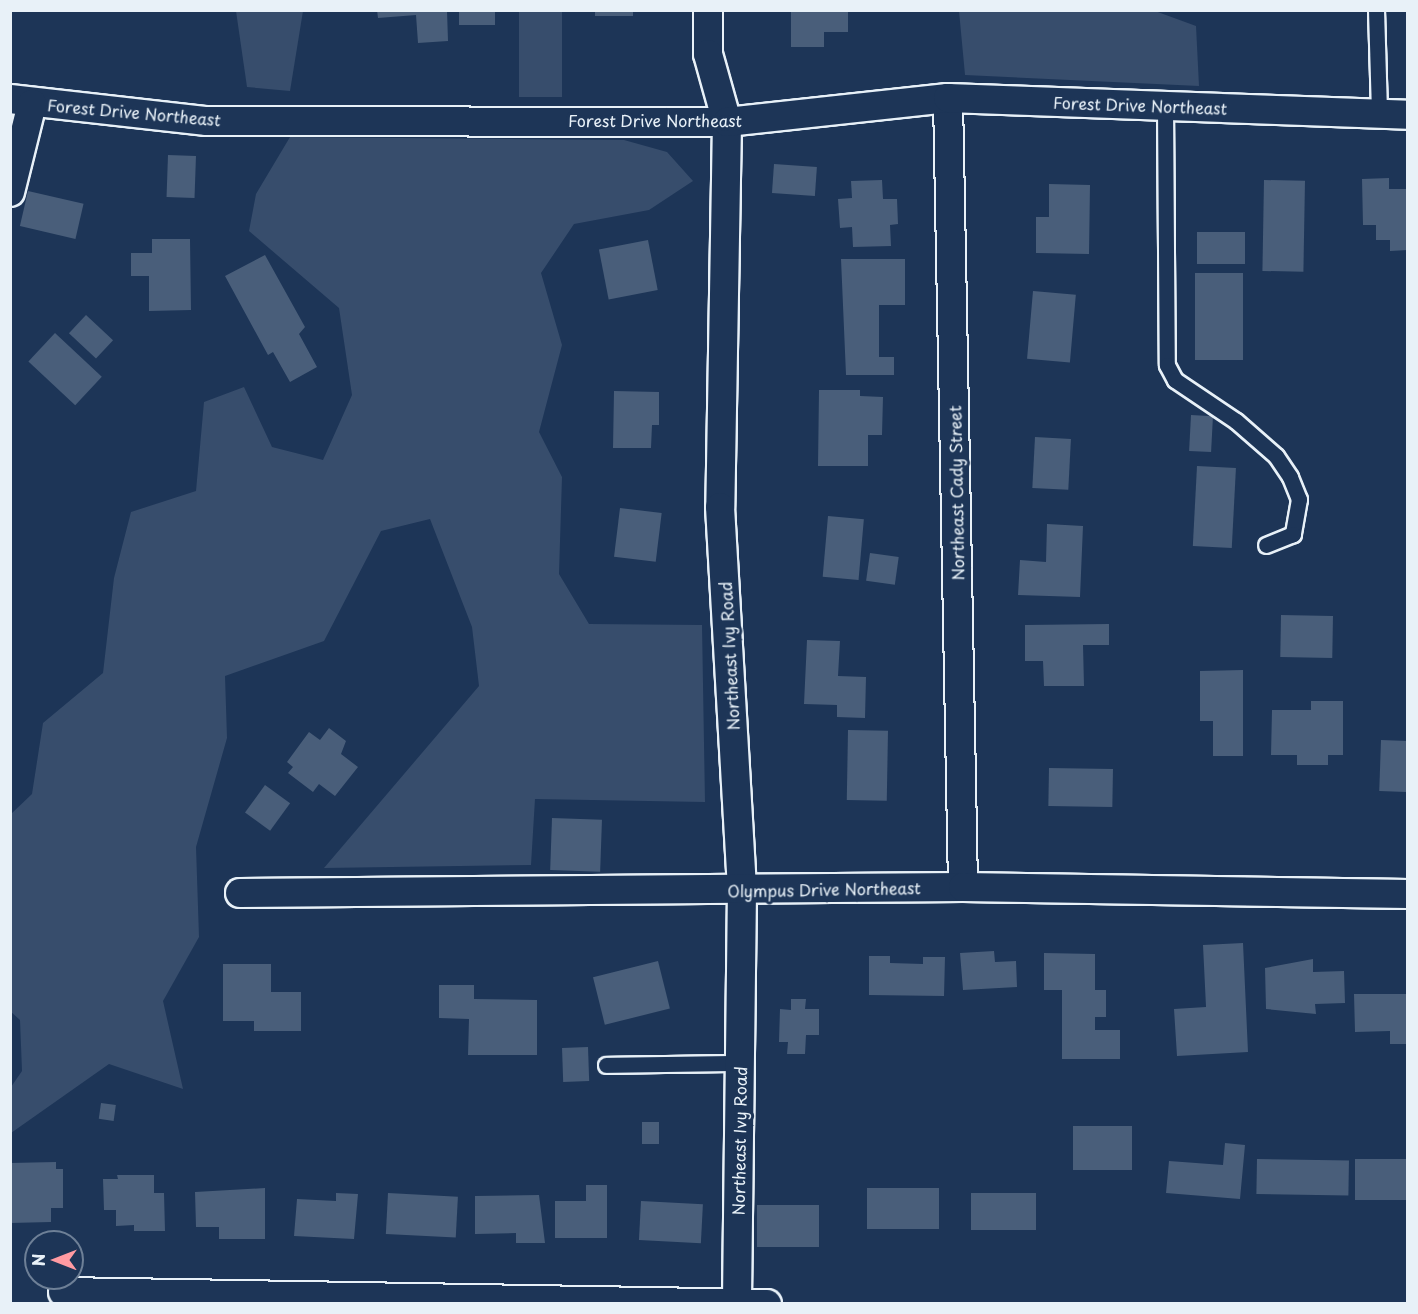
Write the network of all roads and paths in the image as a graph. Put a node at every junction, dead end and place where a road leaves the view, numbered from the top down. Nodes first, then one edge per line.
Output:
1 (708, 10) edge
2 (1376, 10) edge
3 (948, 98) junction
4 (21, 101) edge
5 (1165, 106) junction
6 (1379, 114) junction
7 (1407, 115) edge
8 (727, 122) junction
9 (10, 192) edge
10 (1266, 545) dead end
11 (963, 887) junction
12 (742, 890) junction
13 (240, 893) dead end
14 (1407, 894) edge
15 (740, 1063) junction
16 (606, 1065) dead end
17 (63, 1292) dead end
18 (212, 1299) edge
19 (737, 1303) edge
20 (767, 1304) edge

1 - 8 street, Northeast Ivy Road
2 - 6 lane
3 - 5 street, Forest Drive Northeast
3 - 8 street, Forest Drive Northeast
3 - 11 street, Northeast Cady Street
4 - 8 street, Forest Drive Northeast
4 - 9 street
5 - 6 street, Forest Drive Northeast
5 - 10 lane
6 - 7 street, Forest Drive Northeast
8 - 12 street, Northeast Ivy Road
11 - 12 street, Olympus Drive Northeast
11 - 14 street, Olympus Drive Northeast
12 - 13 street, Olympus Drive Northeast
12 - 15 street, Northeast Ivy Road
15 - 16 lane
15 - 19 street, Northeast Ivy Road
17 - 18 street
18 - 19 street
19 - 20 street

